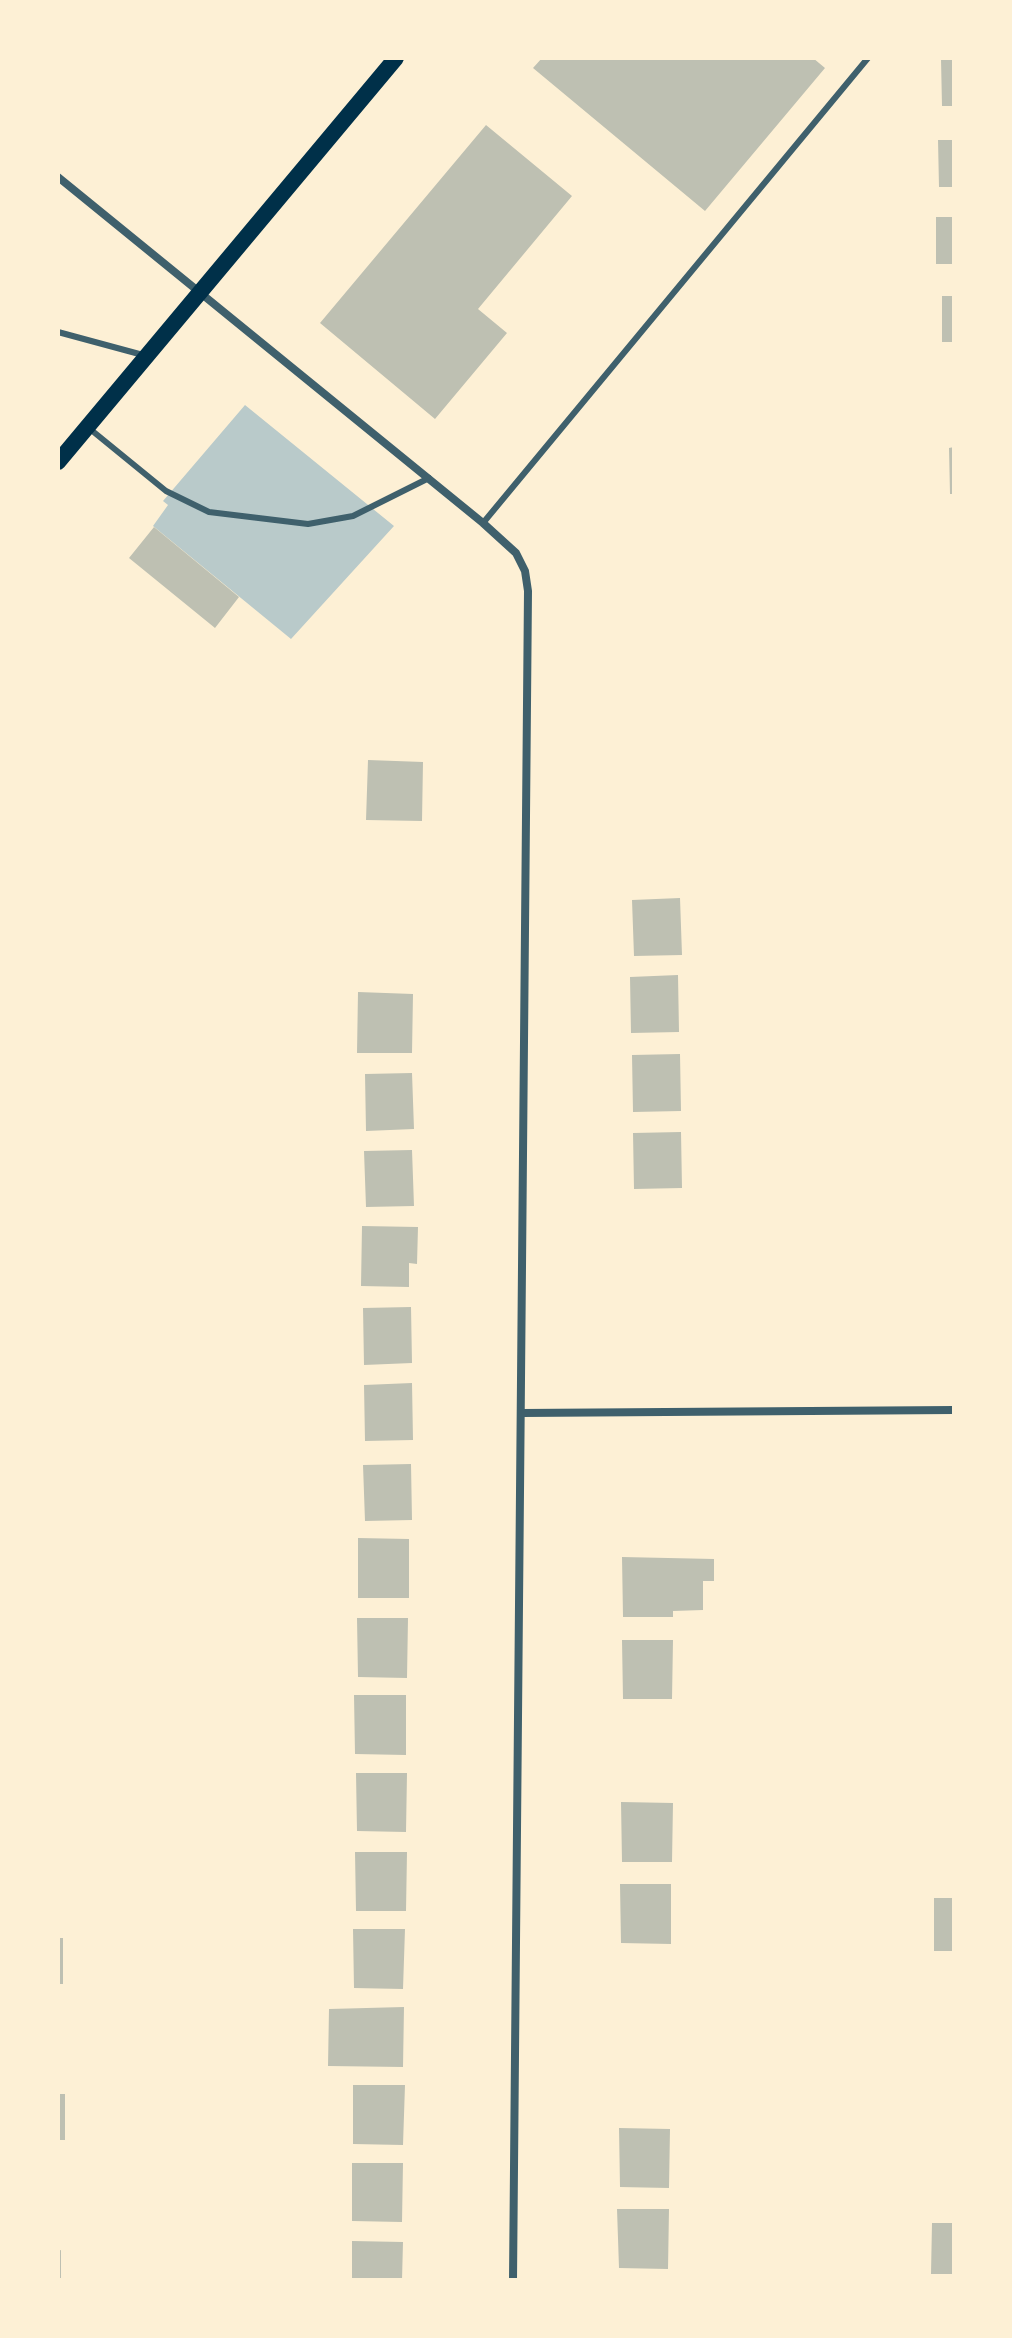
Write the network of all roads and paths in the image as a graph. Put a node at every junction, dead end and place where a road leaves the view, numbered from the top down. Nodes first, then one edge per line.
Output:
1 (396, 58) edge
2 (868, 58) edge
3 (58, 177) edge
4 (202, 291) junction
5 (58, 332) edge
6 (147, 356) junction
7 (87, 427) junction
8 (58, 462) edge
9 (429, 478) junction
10 (483, 523) junction
11 (954, 1410) edge
12 (522, 1413) junction
13 (513, 2280) edge

1 - 4 main road
2 - 10 lane
3 - 4 street
4 - 6 main road
4 - 9 street
5 - 6 lane
6 - 7 main road
7 - 8 main road
7 - 9 lane
9 - 10 street
10 - 12 street
11 - 12 street
12 - 13 street

